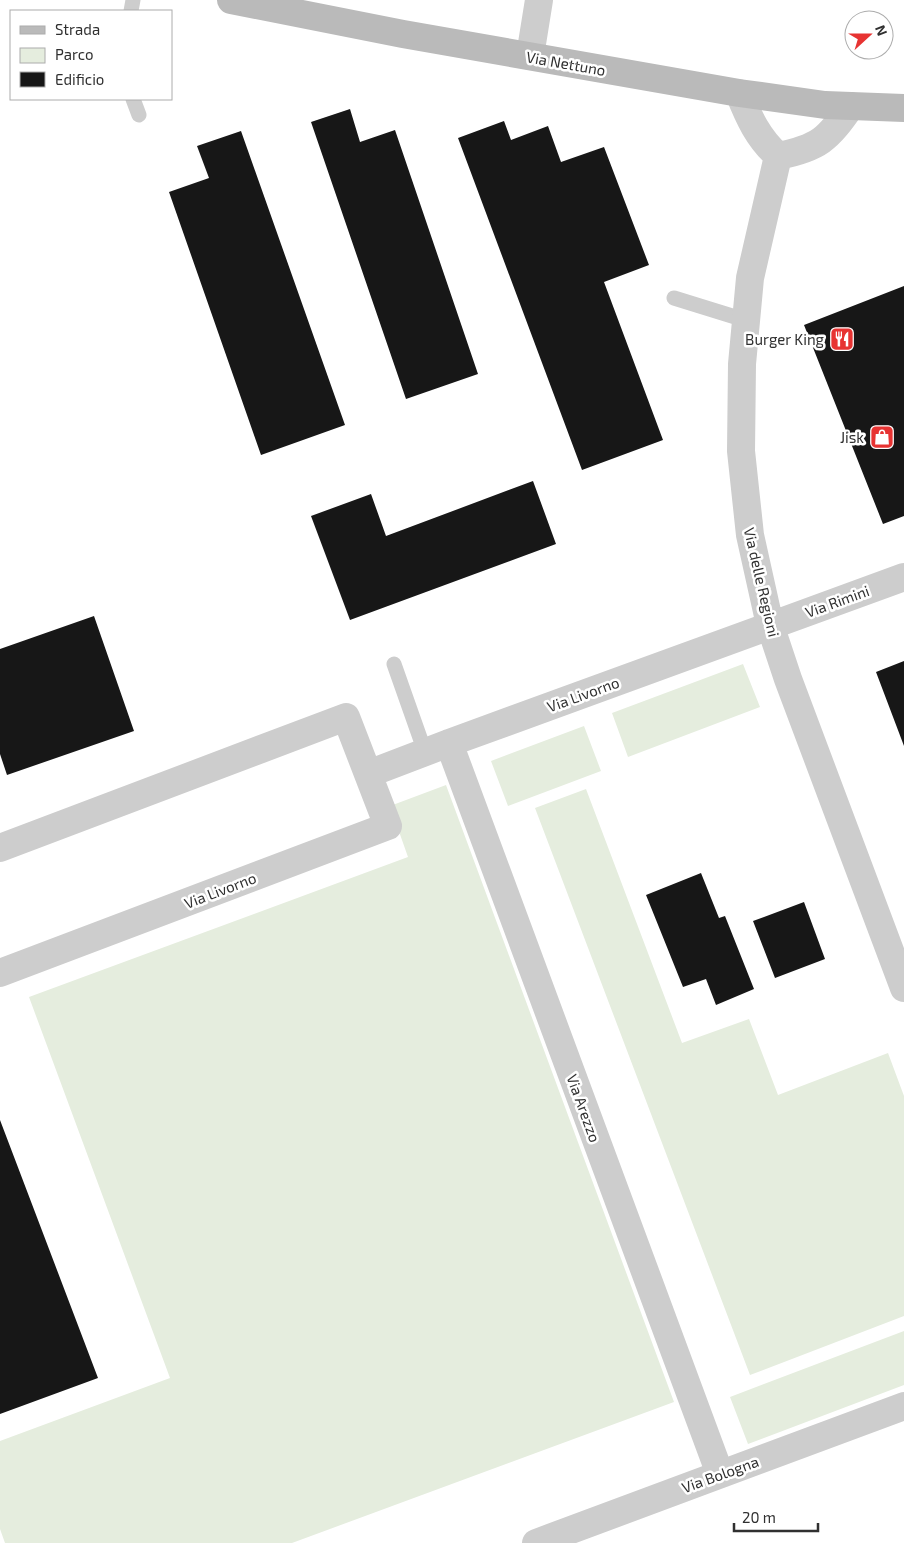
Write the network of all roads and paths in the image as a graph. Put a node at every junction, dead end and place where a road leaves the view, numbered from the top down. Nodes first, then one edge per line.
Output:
1 (231, 0) edge
2 (539, 0) edge
3 (530, 56) junction
4 (739, 93) junction
5 (133, 100) edge
6 (851, 106) junction
7 (904, 108) edge
8 (139, 116) dead end
9 (778, 156) junction
10 (674, 298) dead end
11 (745, 320) junction
12 (904, 577) edge
13 (770, 625) junction
14 (394, 664) dead end
15 (437, 747) junction
16 (368, 774) junction
17 (0, 848) edge
18 (0, 972) edge
19 (904, 988) edge
20 (904, 1406) edge
21 (720, 1474) junction
22 (536, 1543) edge

1 - 3 main road, Via Nettuno
2 - 3 street
3 - 4 main road, Via Nettuno
4 - 6 main road, Via Nettuno
4 - 9 street
5 - 8 lane
6 - 7 main road, Via Nettuno
6 - 9 street
9 - 11 street, Via delle Regioni
10 - 11 lane
11 - 13 street, Via delle Regioni
12 - 13 street, Via Rimini
13 - 15 street, Via Livorno
13 - 19 street, Via delle Regioni
14 - 15 lane
15 - 16 street, Via Livorno
15 - 21 street, Via Arezzo
16 - 17 street, Via Livorno
16 - 18 street, Via Livorno
20 - 21 street, Via Bologna
21 - 22 street, Via Bologna

